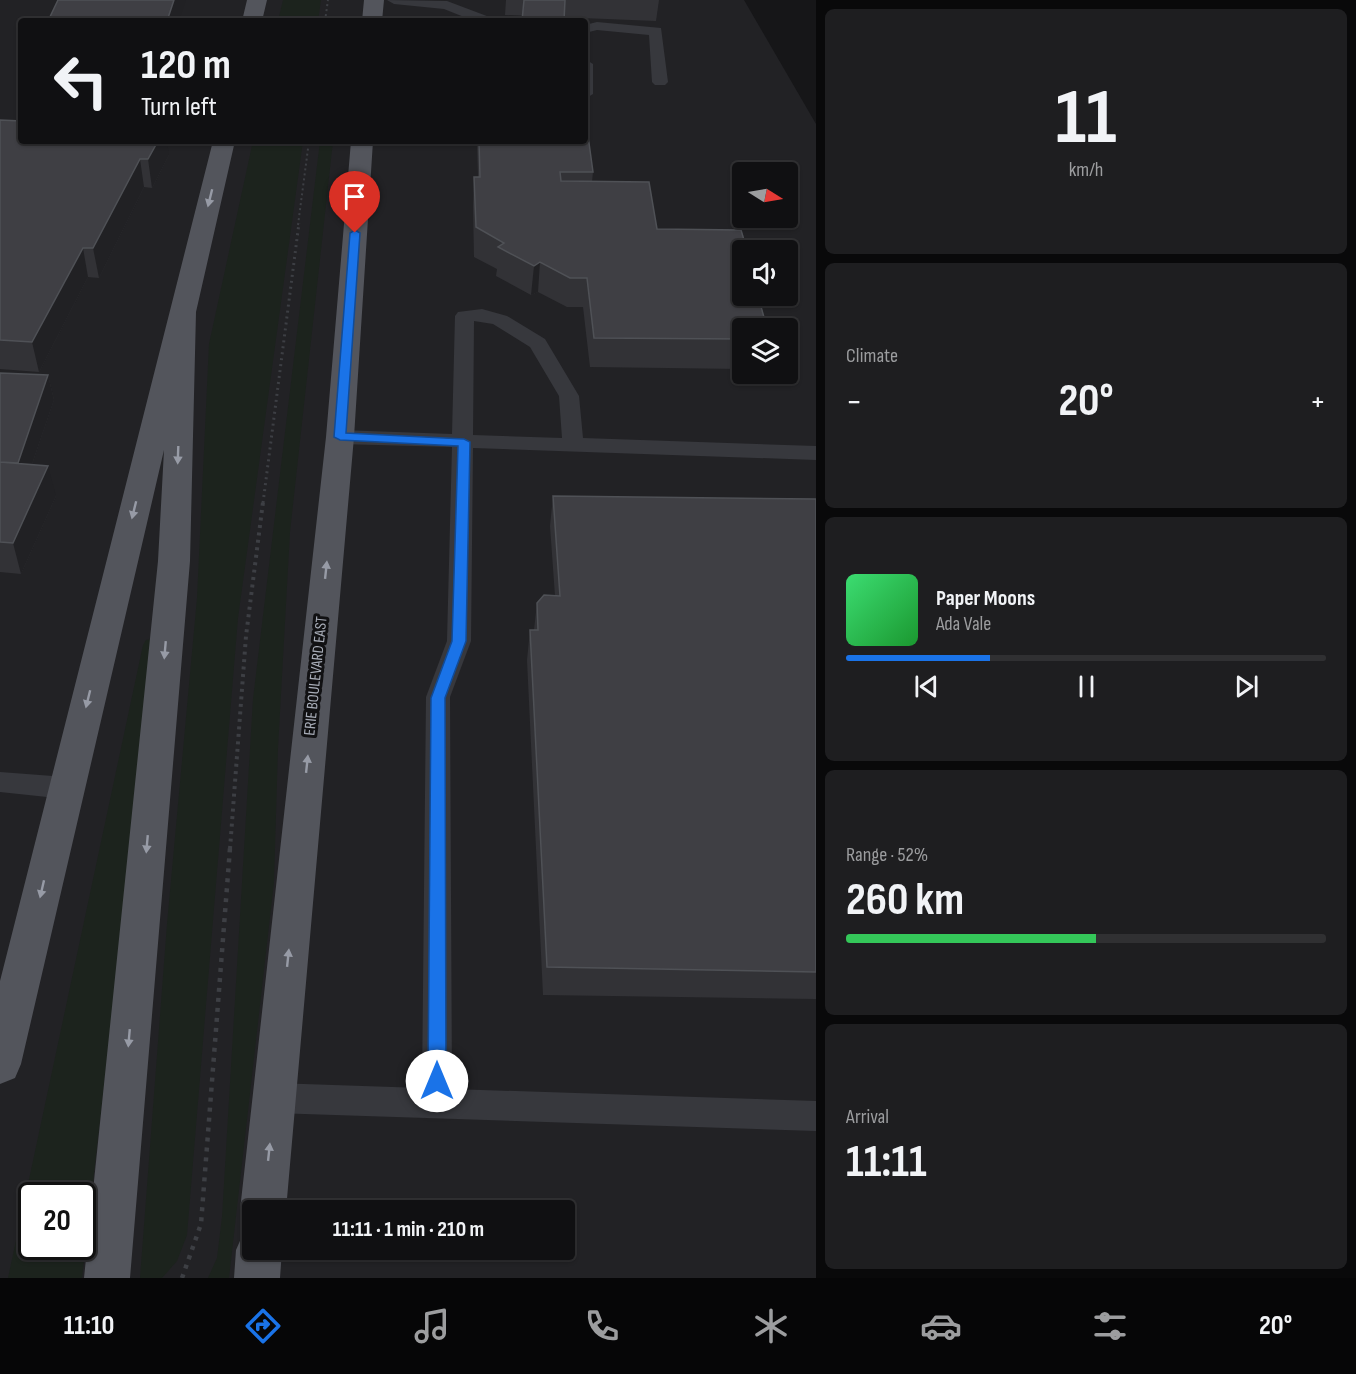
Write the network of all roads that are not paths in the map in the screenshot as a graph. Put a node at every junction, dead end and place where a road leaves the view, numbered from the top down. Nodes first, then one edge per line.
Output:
1 (258, 0) edge
2 (374, 0) edge
3 (394, 0) edge
4 (253, 18) edge
5 (372, 18) edge
6 (480, 18) edge
7 (588, 28) edge
8 (660, 81) dead end
9 (223, 144) edge
10 (362, 144) edge
11 (183, 313) junction
12 (340, 437) junction
13 (464, 442) junction
14 (573, 446) junction
15 (816, 453) edge
16 (0, 782) edge
17 (66, 788) junction
18 (0, 1064) edge
19 (274, 1098) junction
20 (437, 1105) junction
21 (816, 1116) edge
22 (264, 1200) edge
23 (258, 1260) edge
24 (106, 1278) edge
25 (256, 1278) edge

1 - 4 main road
2 - 5 main road
3 - 6 lane
7 - 8 lane
9 -> 11 main road
10 - 12 main road, ERIE BOULEVARD EAST
11 -> 17 main road
11 -> 24 main road
12 - 13 lane
19 -> 12 main road, ERIE BOULEVARD EAST
13 - 14 lane
13 - 14 lane
13 - 20 lane
14 - 15 lane
16 - 17 lane
17 -> 18 main road
19 - 20 lane
22 -> 19 main road, ERIE BOULEVARD EAST
20 - 21 lane
23 - 25 main road

